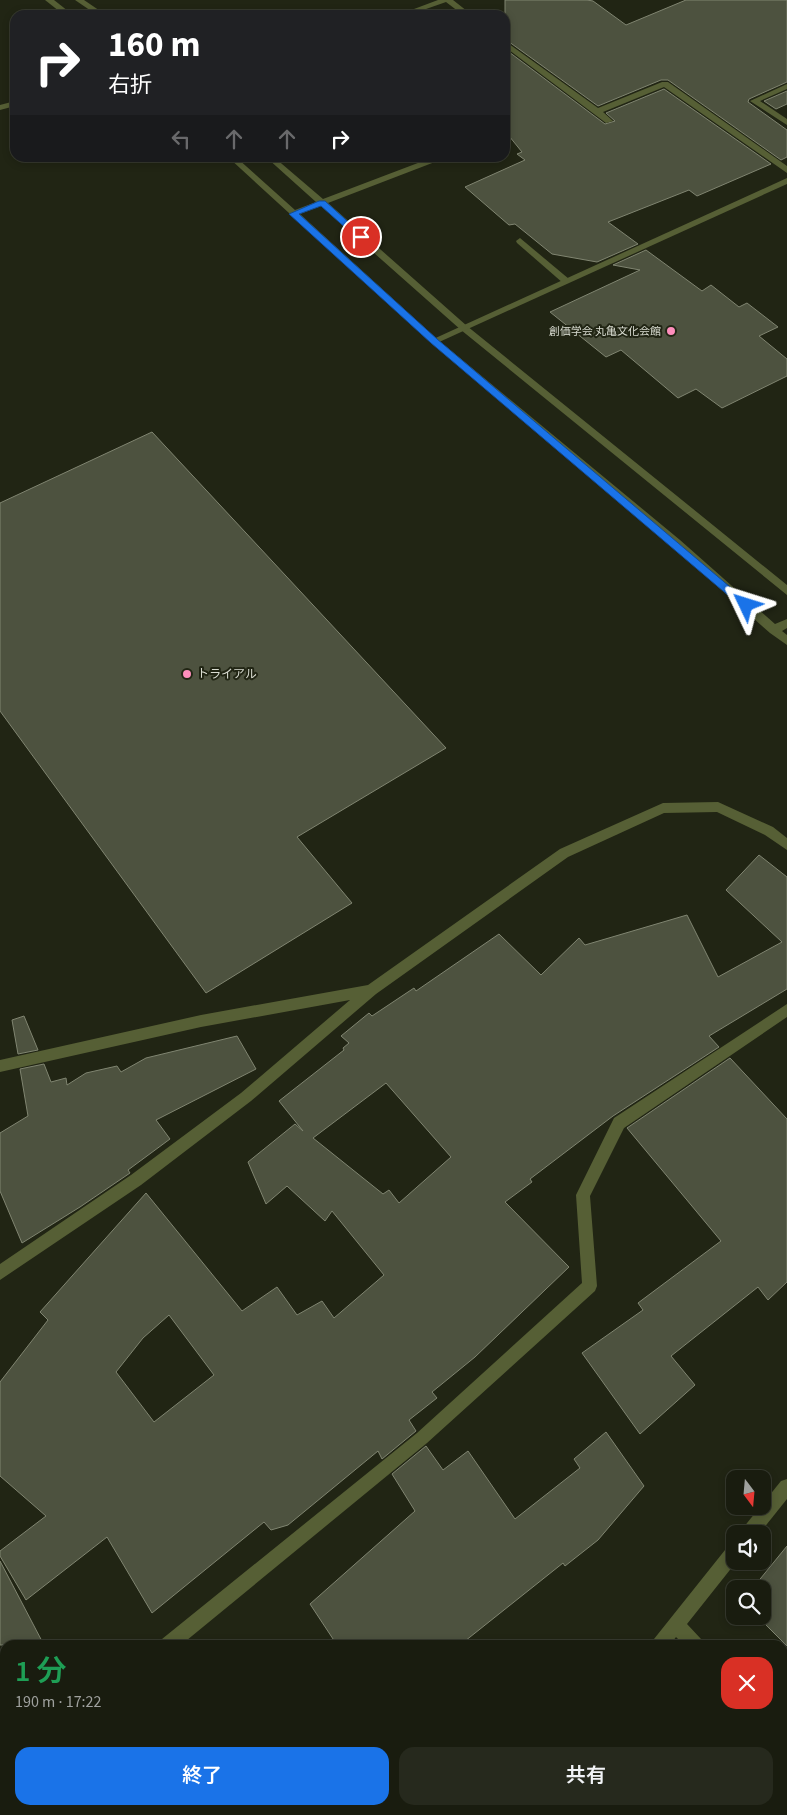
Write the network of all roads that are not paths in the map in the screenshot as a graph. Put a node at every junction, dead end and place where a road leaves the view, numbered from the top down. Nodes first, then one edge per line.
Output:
1 (49, 0) edge
2 (80, 0) edge
3 (446, 0) edge
4 (62, 10) edge
5 (95, 10) edge
6 (417, 10) edge
7 (461, 10) edge
8 (510, 47) edge
9 (787, 86) edge
10 (596, 112) junction
11 (609, 121) dead end
12 (787, 123) edge
13 (237, 162) edge
14 (276, 162) edge
15 (427, 162) edge
16 (787, 170) edge
17 (787, 181) edge
18 (322, 203) junction
19 (293, 214) junction
20 (520, 241) dead end
21 (566, 281) junction
22 (464, 328) junction
23 (434, 341) junction
24 (787, 591) edge
25 (787, 623) edge
26 (774, 630) junction
27 (787, 641) edge
28 (787, 845) edge
29 (371, 990) junction
30 (787, 1010) edge
31 (0, 1066) edge
32 (0, 1273) edge
33 (787, 1487) edge
34 (756, 1525) edge
35 (726, 1562) edge
36 (676, 1625) junction
37 (174, 1640) edge
38 (664, 1640) edge
39 (690, 1640) edge

1 - 4 street
2 - 5 street
3 - 6 street
3 - 7 street
8 - 10 street
9 - 12 street
10 - 11 street
10 - 16 street
13 - 19 street
14 - 18 street
15 - 18 street
17 - 21 street
18 - 19 street
18 - 22 street
19 - 23 street
20 - 21 street
21 - 22 street
22 - 23 street
22 - 24 street
23 - 26 street
25 - 26 street
26 - 27 street
28 - 29 street
29 - 31 street
29 - 32 street
30 - 37 street
33 - 34 street
35 - 36 street
36 - 38 street
36 - 39 street

